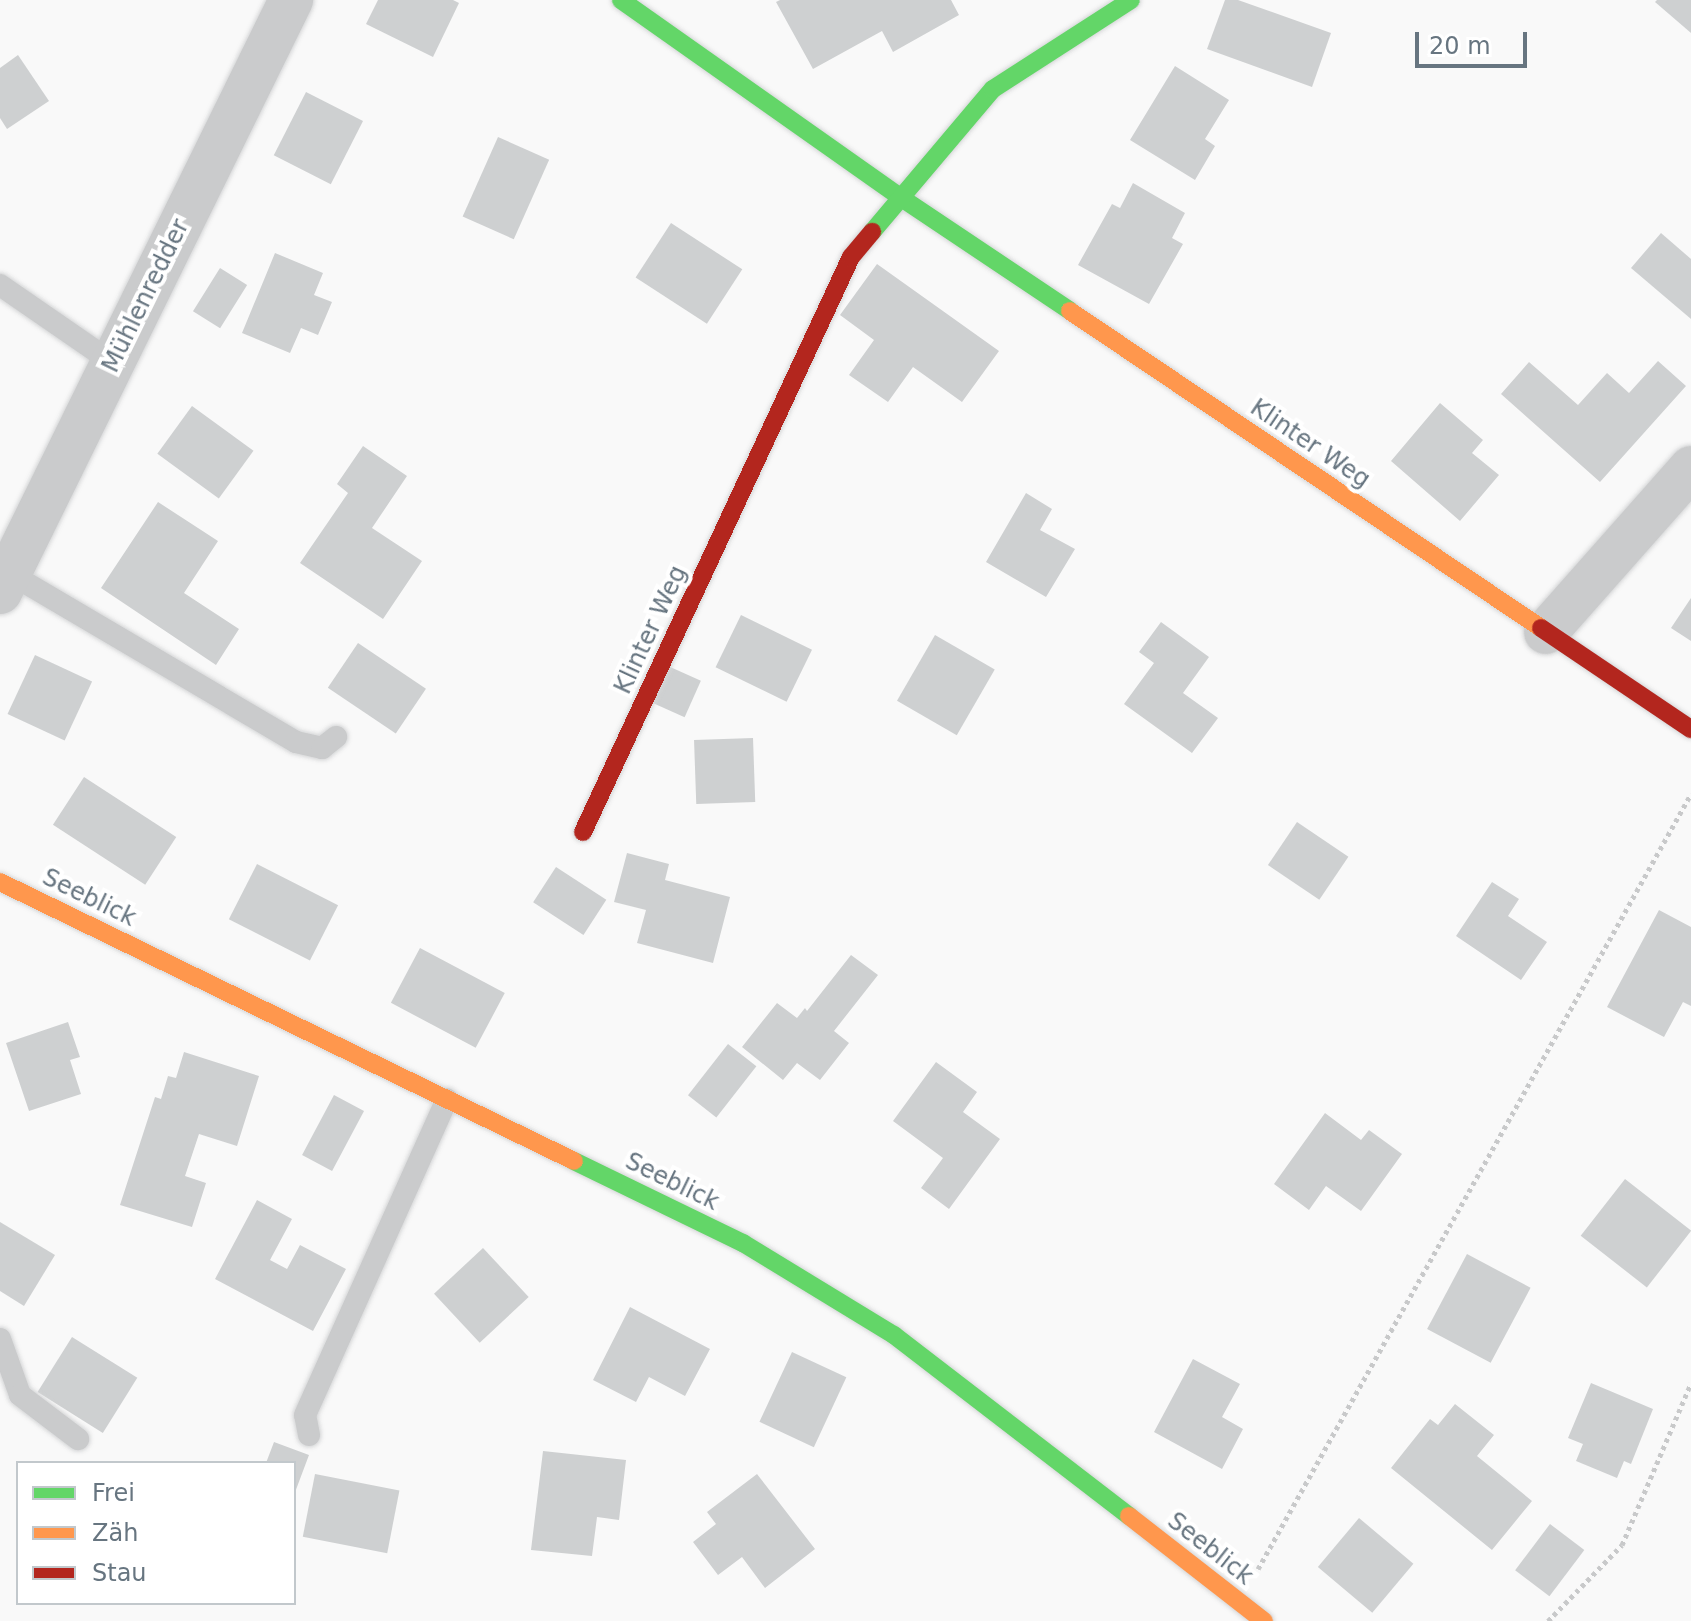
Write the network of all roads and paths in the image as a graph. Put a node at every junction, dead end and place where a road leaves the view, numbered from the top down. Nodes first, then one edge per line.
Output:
1 (291, 0) edge
2 (621, 0) edge
3 (1131, 0) edge
4 (903, 199) junction
5 (0, 285) edge
6 (113, 363) junction
7 (1691, 468) edge
8 (5, 583) edge
9 (1546, 632) junction
10 (1691, 729) edge
11 (336, 737) dead end
12 (1691, 794) edge
13 (583, 832) dead end
14 (0, 882) edge
15 (447, 1099) junction
16 (0, 1339) edge
17 (1691, 1383) edge
18 (309, 1435) dead end
19 (78, 1439) dead end
20 (1240, 1602) junction
21 (1264, 1621) edge
22 (1548, 1621) edge

1 - 6 street, Mühlenredder
2 - 4 street, Klinter Weg
3 - 4 street
4 - 9 street, Klinter Weg
4 - 13 street, Klinter Weg
5 - 6 lane
6 - 8 street, Mühlenredder
7 - 9 street
8 - 11 lane
9 - 10 street, Klinter Weg
12 - 20 path
14 - 15 street, Seeblick
15 - 18 lane
15 - 20 street, Seeblick
16 - 19 lane
17 - 22 path
20 - 21 street, Seeblick

